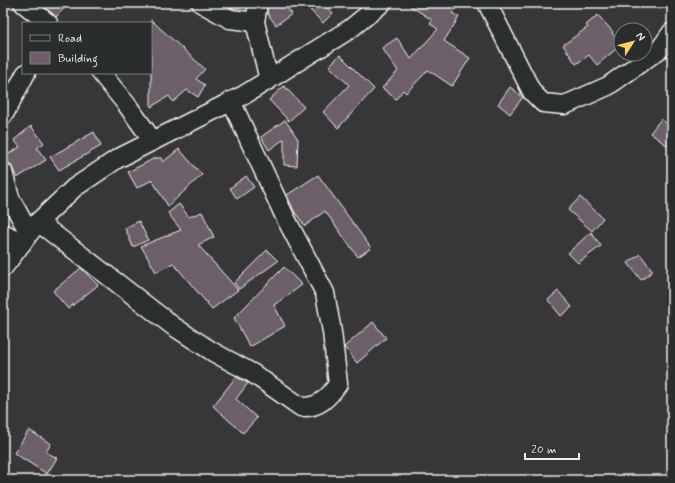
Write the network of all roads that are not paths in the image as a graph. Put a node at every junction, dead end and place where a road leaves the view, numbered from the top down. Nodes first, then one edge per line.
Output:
1 (23, 3) edge
2 (201, 3) edge
3 (258, 3) edge
4 (382, 3) edge
5 (487, 3) edge
6 (47, 22) edge
7 (255, 22) junction
8 (672, 32) edge
9 (25, 74) edge
10 (102, 74) edge
11 (269, 80) junction
12 (231, 101) junction
13 (3, 116) edge
14 (153, 141) junction
15 (3, 172) edge
16 (3, 233) edge
17 (30, 233) junction
18 (3, 245) edge
19 (3, 268) edge

1 - 6 street
2 - 7 street
3 - 7 street
4 - 11 street
5 - 8 street
7 - 11 street
9 - 13 street
10 - 14 street
11 - 12 street
12 - 14 street
12 - 17 street
14 - 17 street
15 - 17 street
16 - 17 street
17 - 18 street
17 - 19 street

